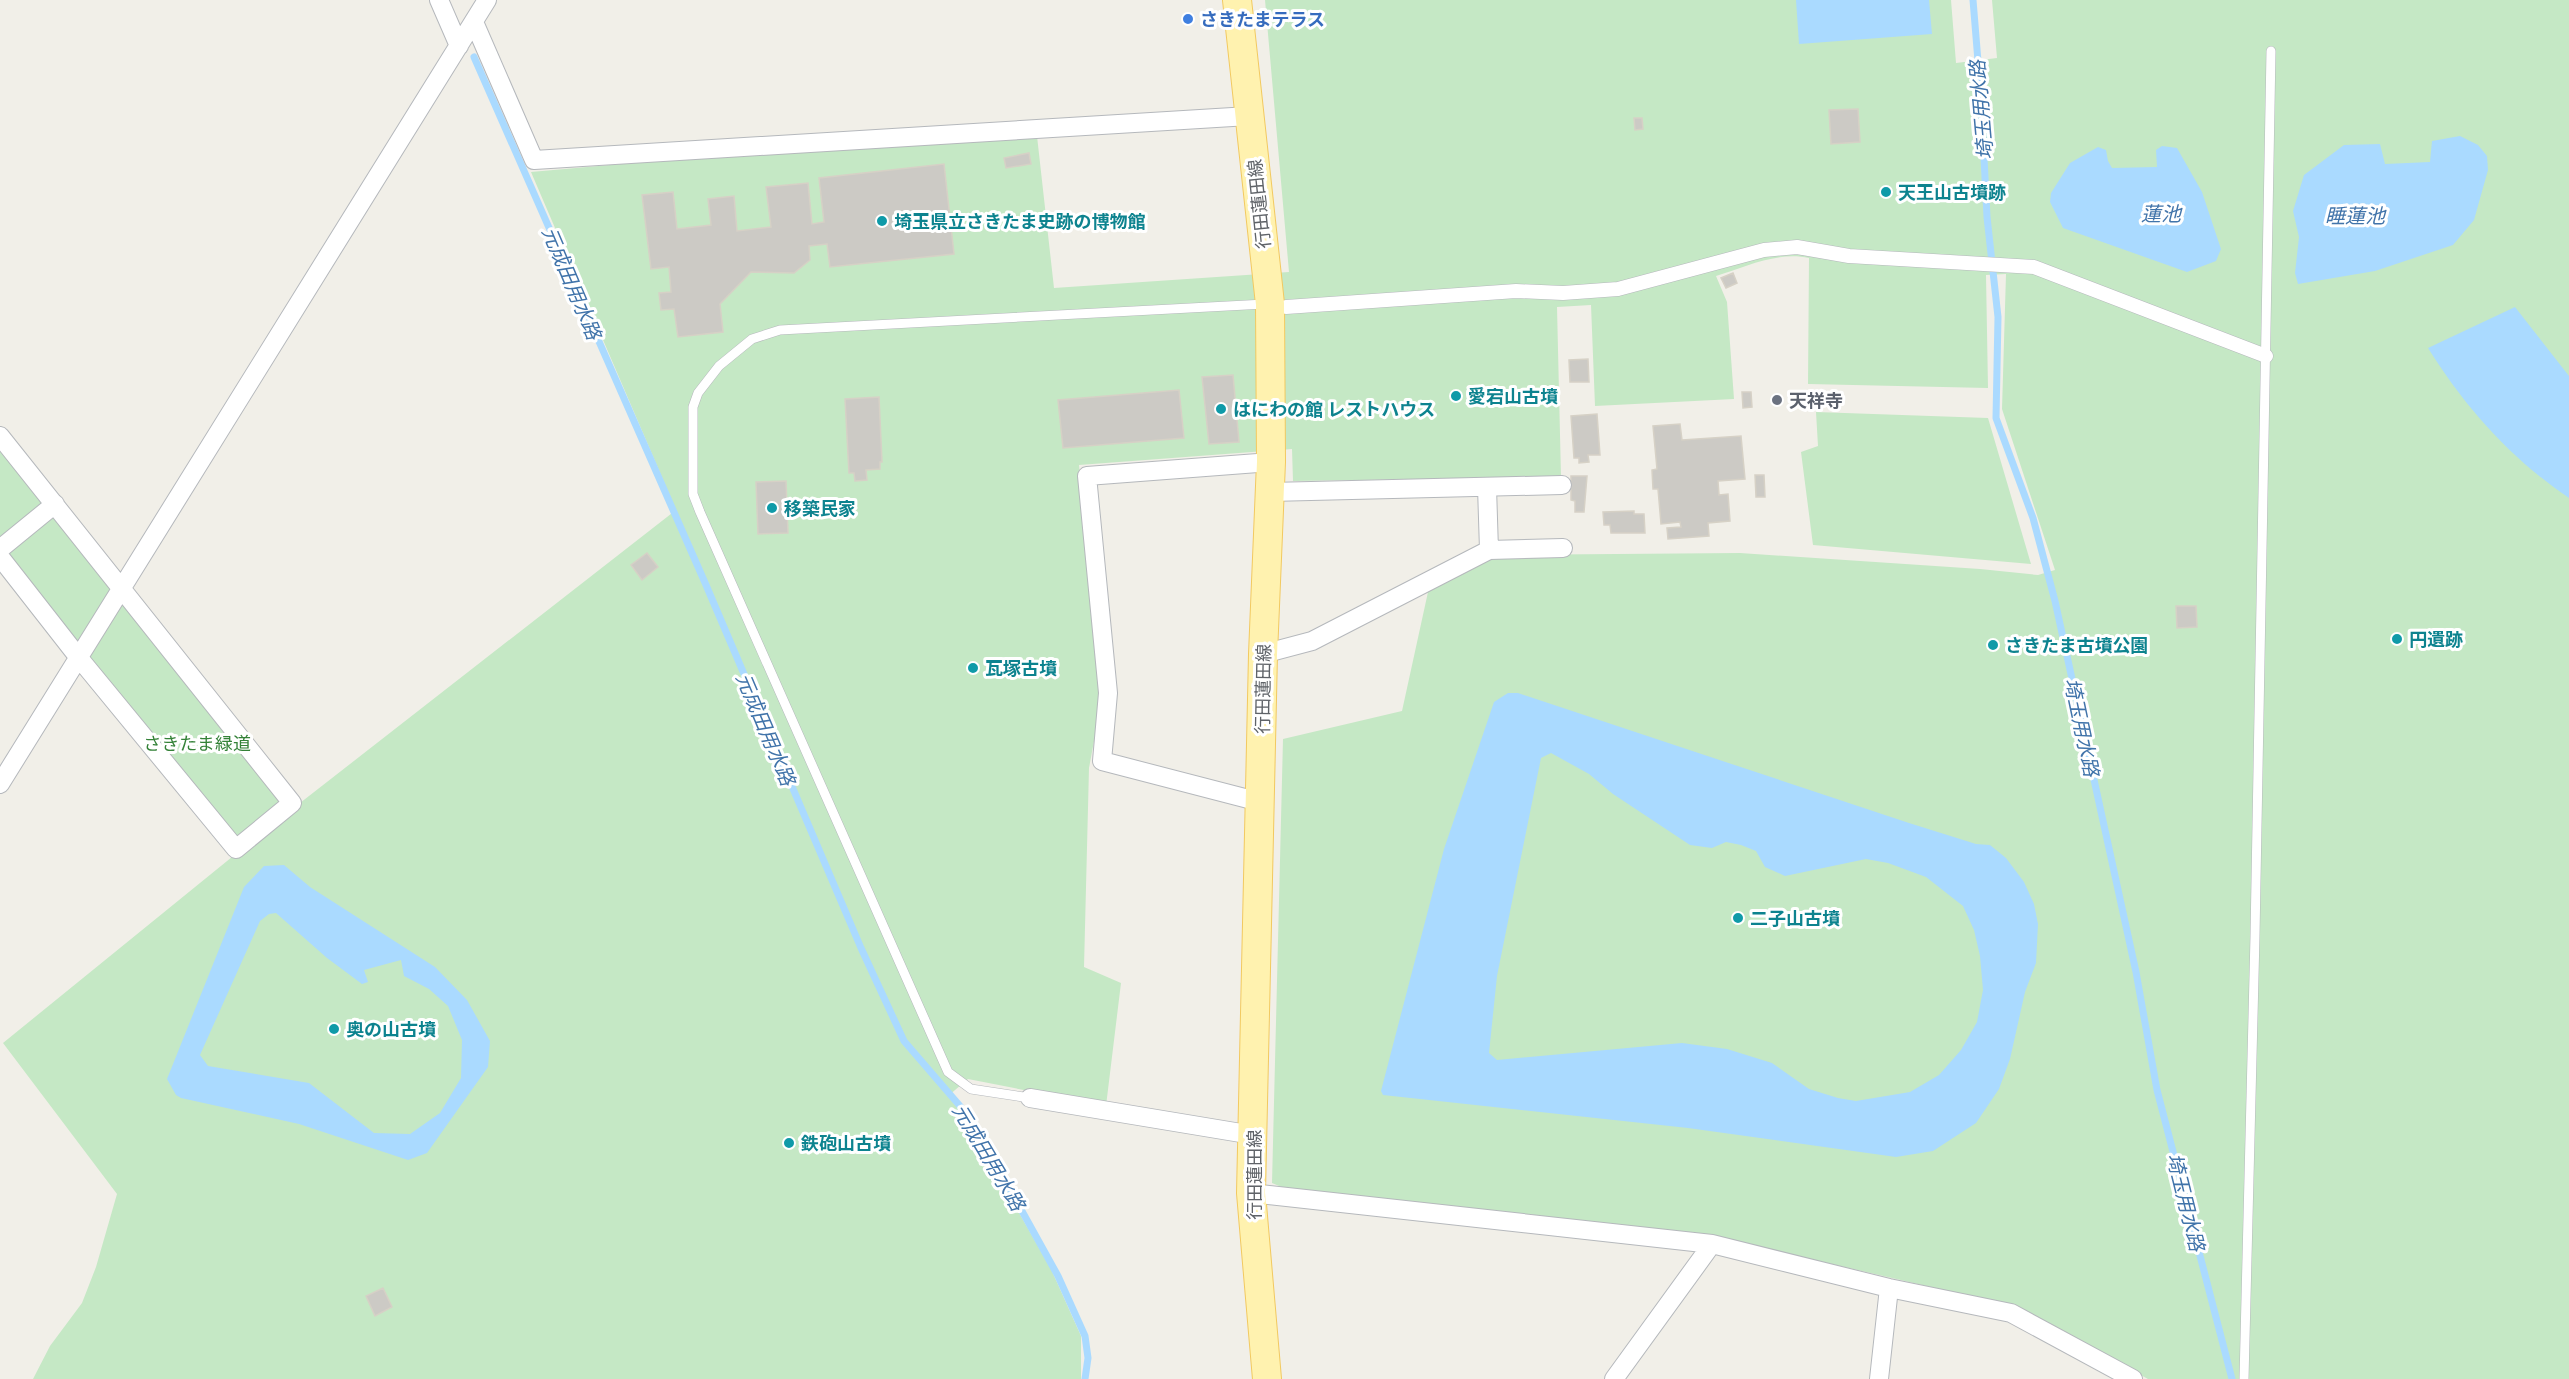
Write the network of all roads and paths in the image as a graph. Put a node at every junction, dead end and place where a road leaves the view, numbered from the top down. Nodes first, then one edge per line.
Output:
1 (439, 0) edge
2 (487, 0) edge
3 (1236, 0) edge
4 (474, 22) junction
5 (459, 46) junction
6 (2271, 51) dead end
7 (1249, 116) junction
8 (1278, 306) junction
9 (2266, 356) junction
10 (0, 436) edge
11 (1270, 462) junction
12 (1562, 485) dead end
13 (1486, 487) junction
14 (1270, 492) junction
15 (55, 504) junction
16 (1563, 548) dead end
17 (0, 549) edge
18 (1490, 550) junction
19 (0, 557) edge
20 (122, 587) junction
21 (1263, 654) junction
22 (79, 658) junction
23 (0, 784) edge
24 (1260, 802) junction
25 (1030, 1098) joint
26 (1253, 1135) junction
27 (1251, 1193) junction
28 (1712, 1244) junction
29 (1889, 1288) junction
30 (1267, 1379) edge
31 (1614, 1379) edge
32 (1879, 1379) edge
33 (2133, 1379) edge
34 (2244, 1379) edge

1 - 5 street
2 - 4 street
3 - 7 main road, 行田蓮田線
4 - 5 street
4 - 7 street
5 - 20 street
6 - 9 lane
7 - 8 main road, 行田蓮田線
8 - 9 street
8 - 11 main road, 行田蓮田線
8 - 25 lane
9 - 34 lane
10 - 15 street
11 - 14 main road, 行田蓮田線
11 - 24 street
12 - 13 street
13 - 14 street
13 - 18 street
14 - 21 main road, 行田蓮田線
15 - 17 street
15 - 20 street
16 - 18 street
18 - 21 street
19 - 22 street
20 - 22 street
20 - 22 street
21 - 24 main road, 行田蓮田線
22 - 23 street
24 - 26 main road, 行田蓮田線
25 - 26 street
26 - 27 main road, 行田蓮田線
27 - 28 street
27 - 30 main road, 行田蓮田線
28 - 29 street
28 - 31 street
29 - 32 street
29 - 33 street

